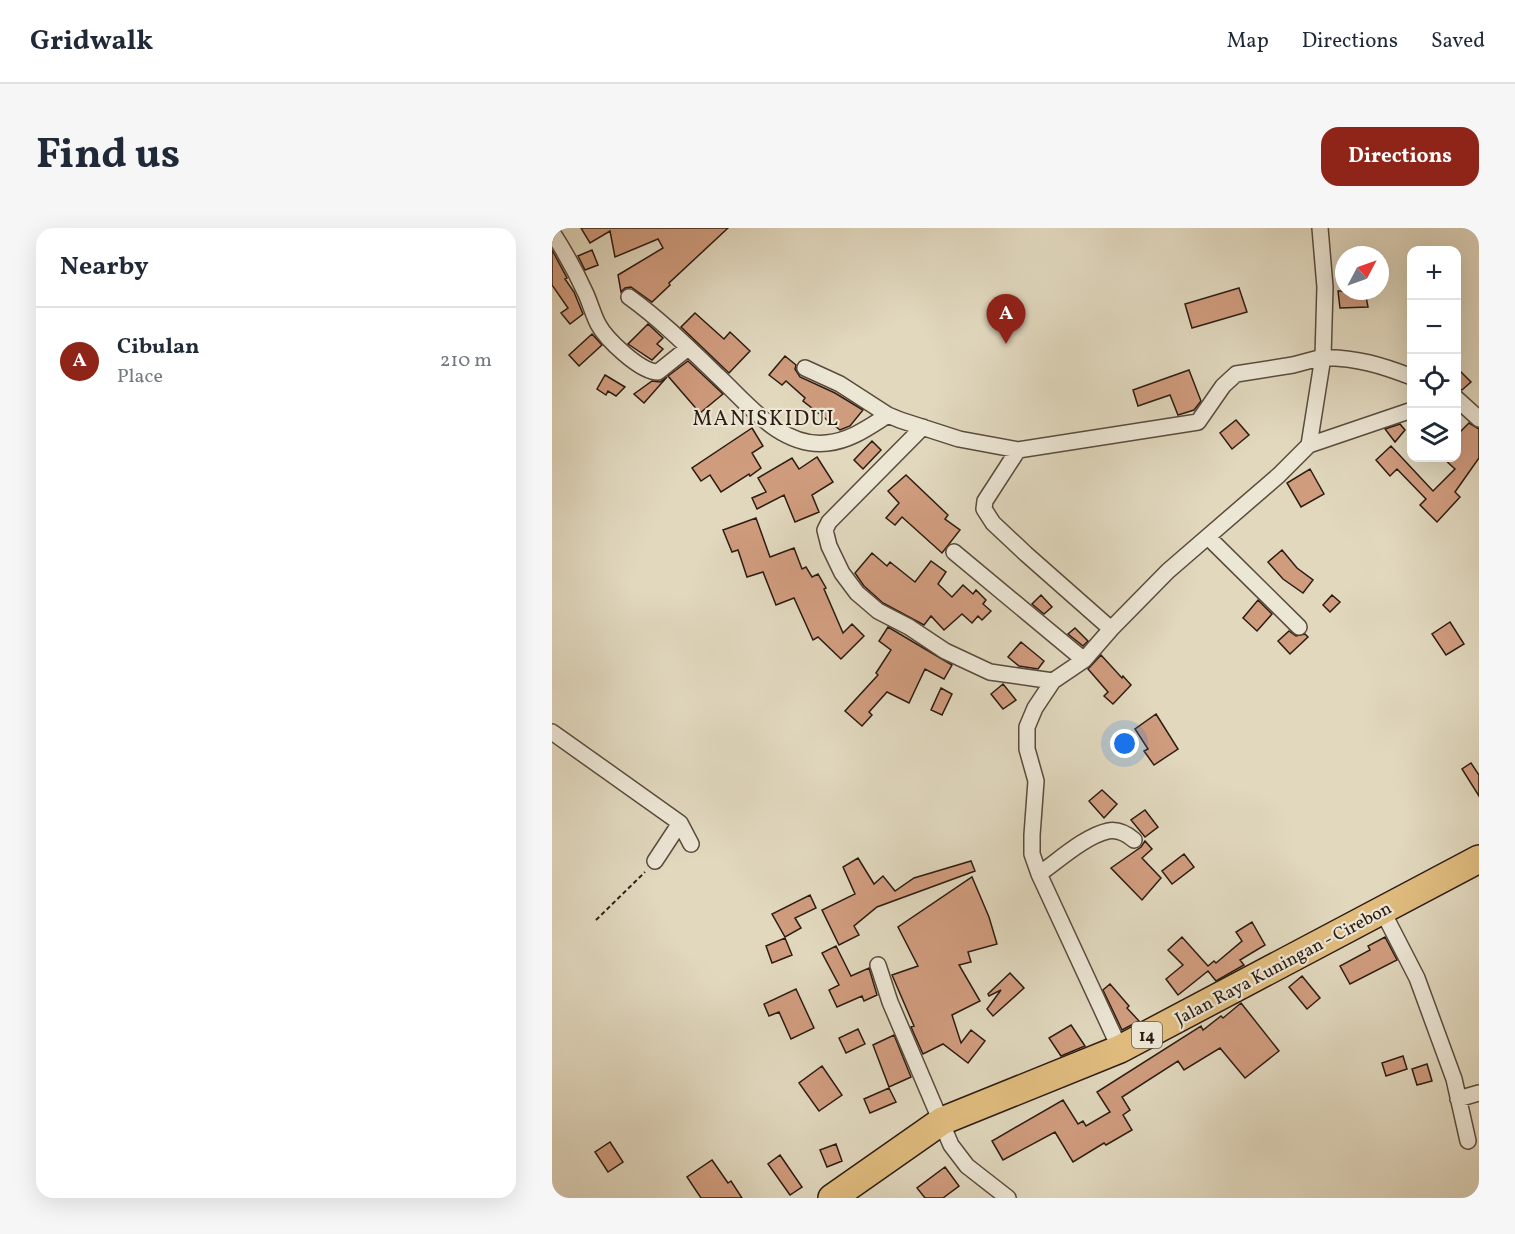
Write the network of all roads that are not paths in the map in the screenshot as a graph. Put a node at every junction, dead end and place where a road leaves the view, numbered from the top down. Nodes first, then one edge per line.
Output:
1 (1320, 228) edge
2 (552, 232) edge
3 (629, 297) dead end
4 (688, 348) junction
5 (1323, 357) junction
6 (806, 368) dead end
7 (1407, 375) edge
8 (1461, 401) edge
9 (1407, 412) edge
10 (1477, 412) edge
11 (888, 415) junction
12 (923, 427) junction
13 (1309, 445) junction
14 (1018, 450) junction
15 (1208, 537) junction
16 (954, 552) dead end
17 (1299, 627) dead end
18 (1111, 629) junction
19 (1084, 660) junction
20 (1053, 681) junction
21 (552, 732) edge
22 (680, 823) junction
23 (1134, 840) dead end
24 (691, 844) dead end
25 (656, 861) road end
26 (1471, 862) edge
27 (1039, 874) junction
28 (1382, 910) junction
29 (878, 965) dead end
30 (1120, 1049) junction
31 (1479, 1093) edge
32 (1458, 1099) junction
33 (942, 1121) junction
34 (1468, 1141) dead end
35 (832, 1198) edge
36 (1008, 1198) edge

1 - 5 street
2 - 4 street
3 - 4 street
4 - 11 street
5 - 7 street
5 - 13 street
5 - 14 street
6 - 11 street
8 - 10 street
9 - 13 street
11 - 12 street
12 - 14 street
12 - 20 street
13 - 15 street
14 - 18 street
15 - 17 street
15 - 18 street
16 - 19 street
18 - 19 street
19 - 20 street
20 - 27 street
21 - 22 street
22 - 24 street
22 - 25 street
23 - 27 street
26 - 28 highway, Jalan Raya Kuningan - Cirebon / 14
27 - 30 street
28 - 30 highway, Jalan Raya Kuningan - Cirebon / 14
28 - 32 street
29 - 33 street
30 - 33 highway, Jalan Raya Kuningan - Cirebon / 14
31 - 32 street
32 - 34 street
33 - 35 highway, Jalan Raya Kuningan - Cirebon / 14
33 - 36 street

